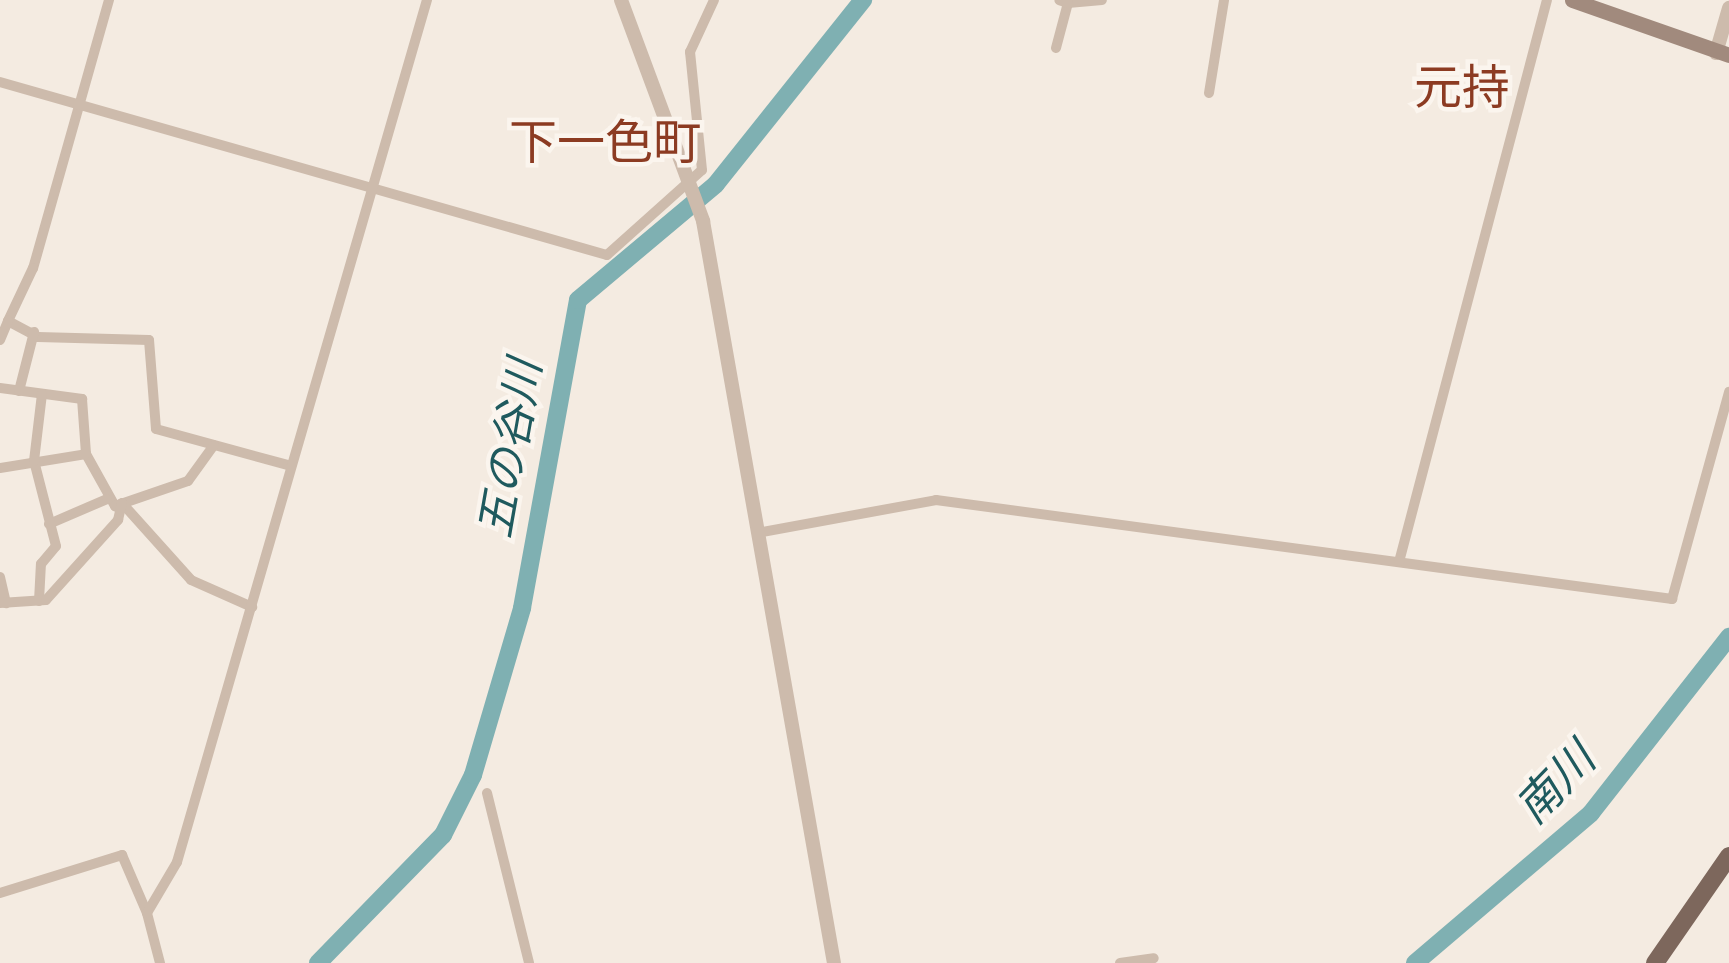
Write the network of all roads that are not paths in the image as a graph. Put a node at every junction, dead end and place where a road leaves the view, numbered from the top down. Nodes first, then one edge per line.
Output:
1 (109, 0) edge
2 (427, 0) edge
3 (621, 0) edge
4 (714, 0) edge
5 (1102, 0) edge
6 (1224, 0) edge
7 (1547, 0) edge
8 (1572, 0) edge
9 (1063, 1) edge
10 (1729, 8) edge
11 (1056, 48) dead end
12 (1722, 54) edge
13 (0, 82) edge
14 (1209, 93) dead end
15 (80, 105) junction
16 (691, 186) junction
17 (373, 188) junction
18 (0, 288) edge
19 (16, 289) junction
20 (8, 321) junction
21 (34, 332) junction
22 (0, 340) edge
23 (0, 388) edge
24 (19, 391) junction
25 (1729, 392) edge
26 (42, 394) junction
27 (214, 445) junction
28 (86, 454) junction
29 (34, 461) junction
30 (291, 466) junction
31 (0, 468) edge
32 (107, 500) junction
33 (122, 503) junction
34 (49, 524) junction
35 (762, 532) junction
36 (1399, 562) junction
37 (0, 577) edge
38 (39, 601) junction
39 (3, 603) edge
40 (252, 607) junction
41 (487, 794) dead end
42 (1729, 856) edge
43 (0, 893) edge
44 (147, 913) junction
45 (1154, 958) dead end
46 (160, 963) edge
47 (529, 963) edge
48 (834, 963) edge
49 (1120, 963) edge
50 (1655, 963) edge

1 - 15 street
2 - 17 street
3 - 16 street
4 - 16 street
5 - 9 street
6 - 14 street
7 - 36 street
8 - 12 main road
9 - 11 street
10 - 12 street
13 - 15 street
15 - 17 street
15 - 19 street
16 - 17 street
16 - 35 street
17 - 30 street
18 - 19 street
19 - 20 street
20 - 21 street
20 - 22 street
21 - 24 street
21 - 27 street
23 - 24 street
24 - 26 street
25 - 36 street
26 - 28 street
26 - 29 street
27 - 30 street
27 - 33 street
28 - 29 street
28 - 32 street
29 - 31 street
29 - 34 street
30 - 40 street
32 - 33 street
32 - 34 street
33 - 38 street
33 - 40 street
34 - 38 street
35 - 36 street
35 - 48 street
37 - 39 street
38 - 39 street
40 - 44 street
41 - 47 street
42 - 50 main road
43 - 44 street
44 - 46 street
45 - 49 street

